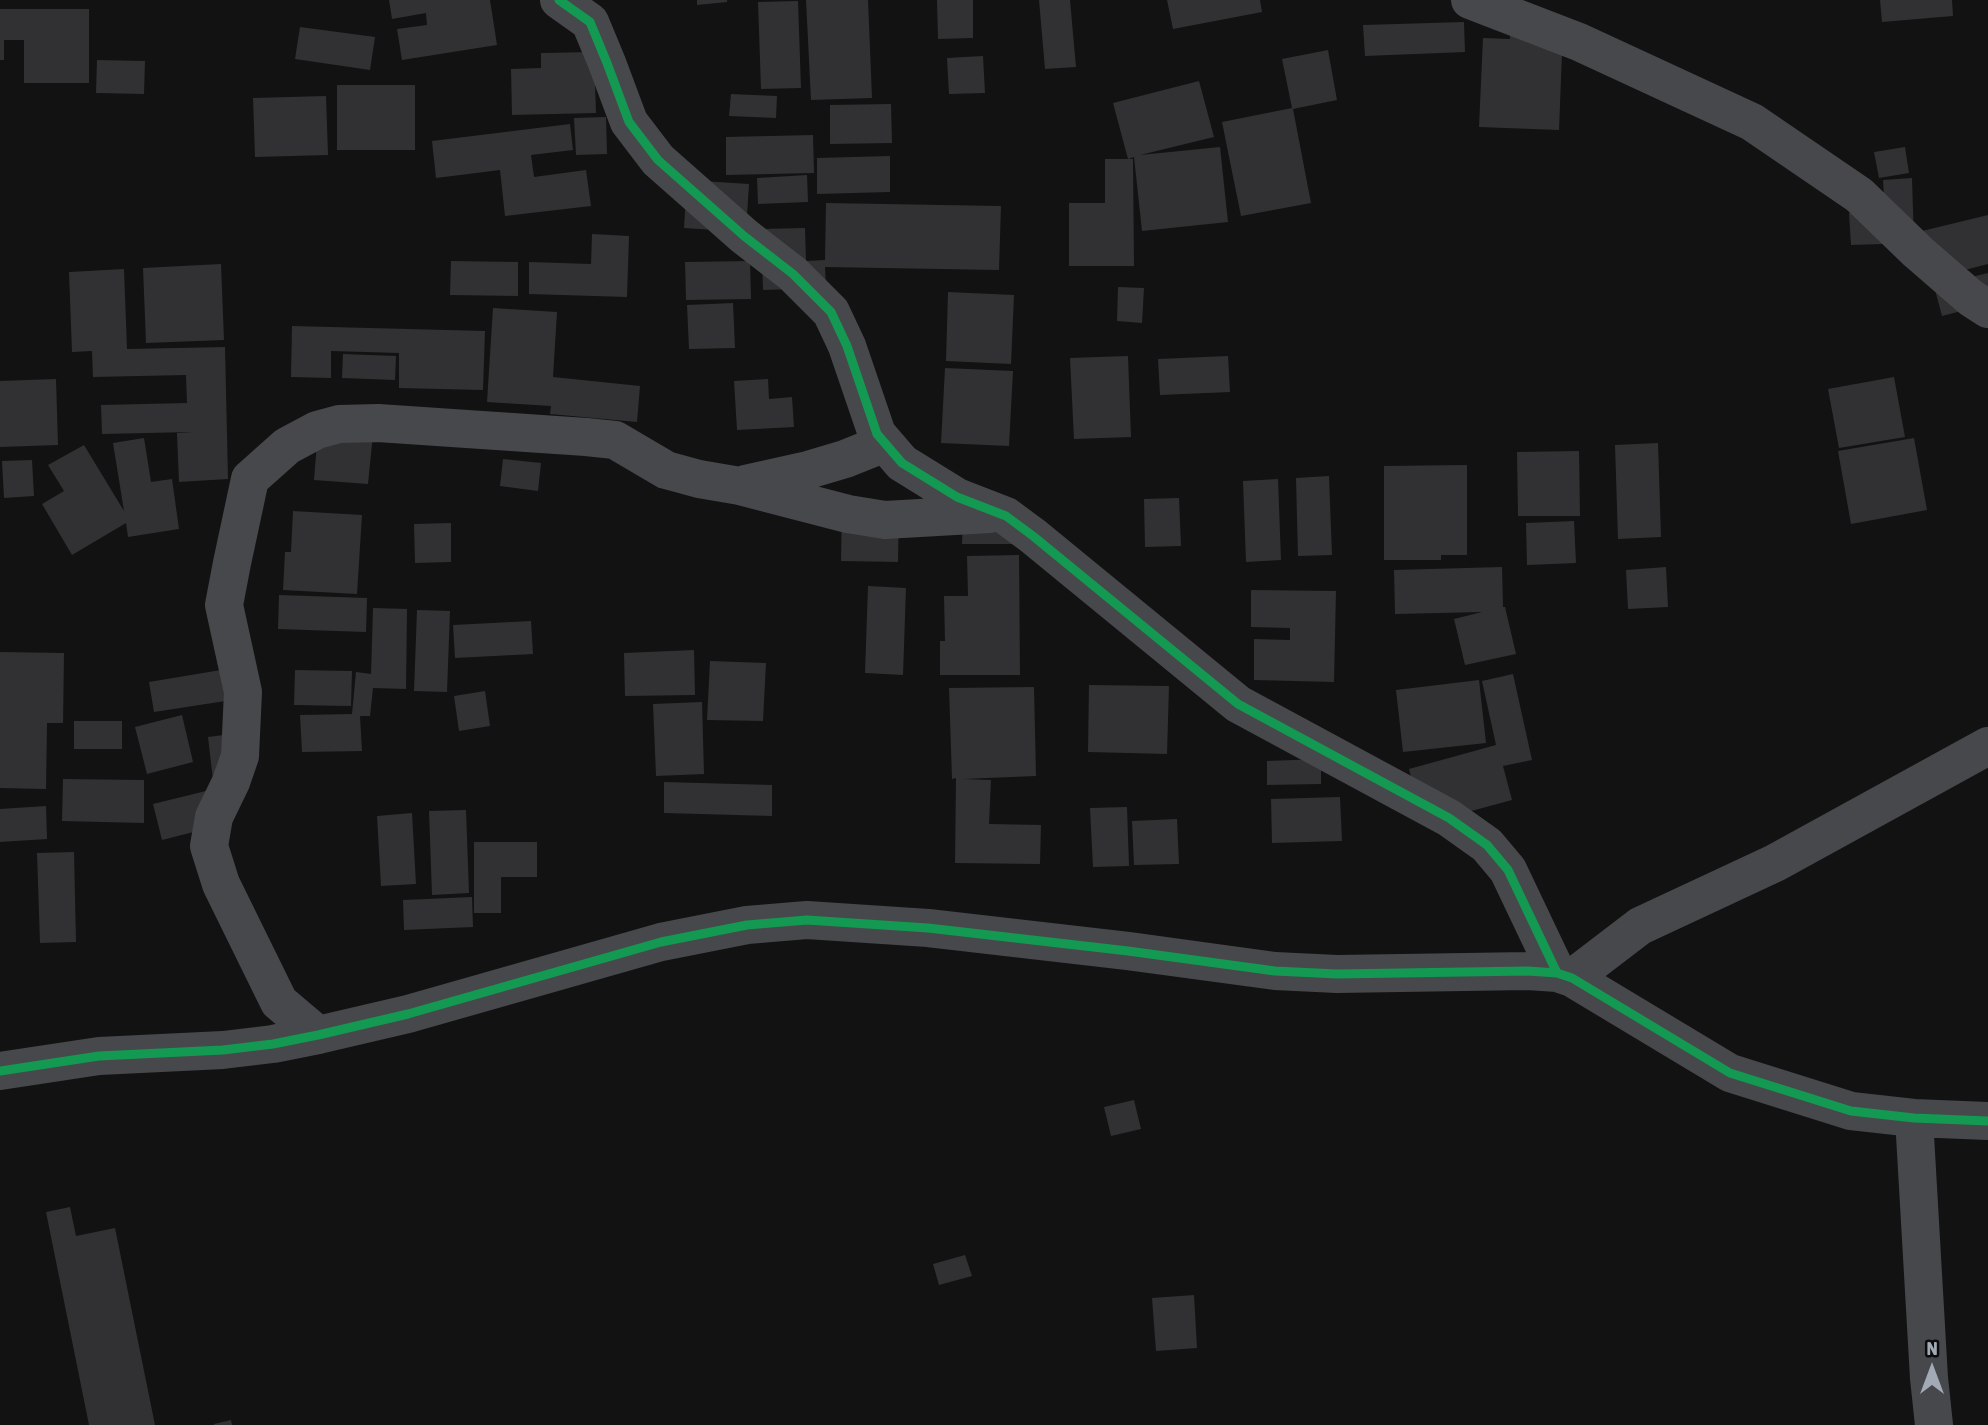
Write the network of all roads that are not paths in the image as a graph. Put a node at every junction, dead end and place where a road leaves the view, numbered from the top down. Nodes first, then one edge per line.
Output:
1 (1470, 0) edge
2 (579, 7) edge
3 (1988, 309) edge
4 (885, 443) junction
5 (740, 486) junction
6 (998, 513) junction
7 (1988, 746) edge
8 (1564, 975) junction
9 (279, 1002) junction
10 (318, 1035) junction
11 (272, 1044) junction
12 (0, 1070) edge
13 (1914, 1118) junction
14 (1988, 1121) edge
15 (1934, 1425) edge

1 - 3 street
2 - 4 street
4 - 5 street
4 - 6 street
5 - 6 street
5 - 9 street
6 - 8 street
7 - 8 street
8 - 10 street
8 - 13 street
9 - 10 street
9 - 11 street
10 - 11 street
11 - 12 street
13 - 14 street
13 - 15 street

